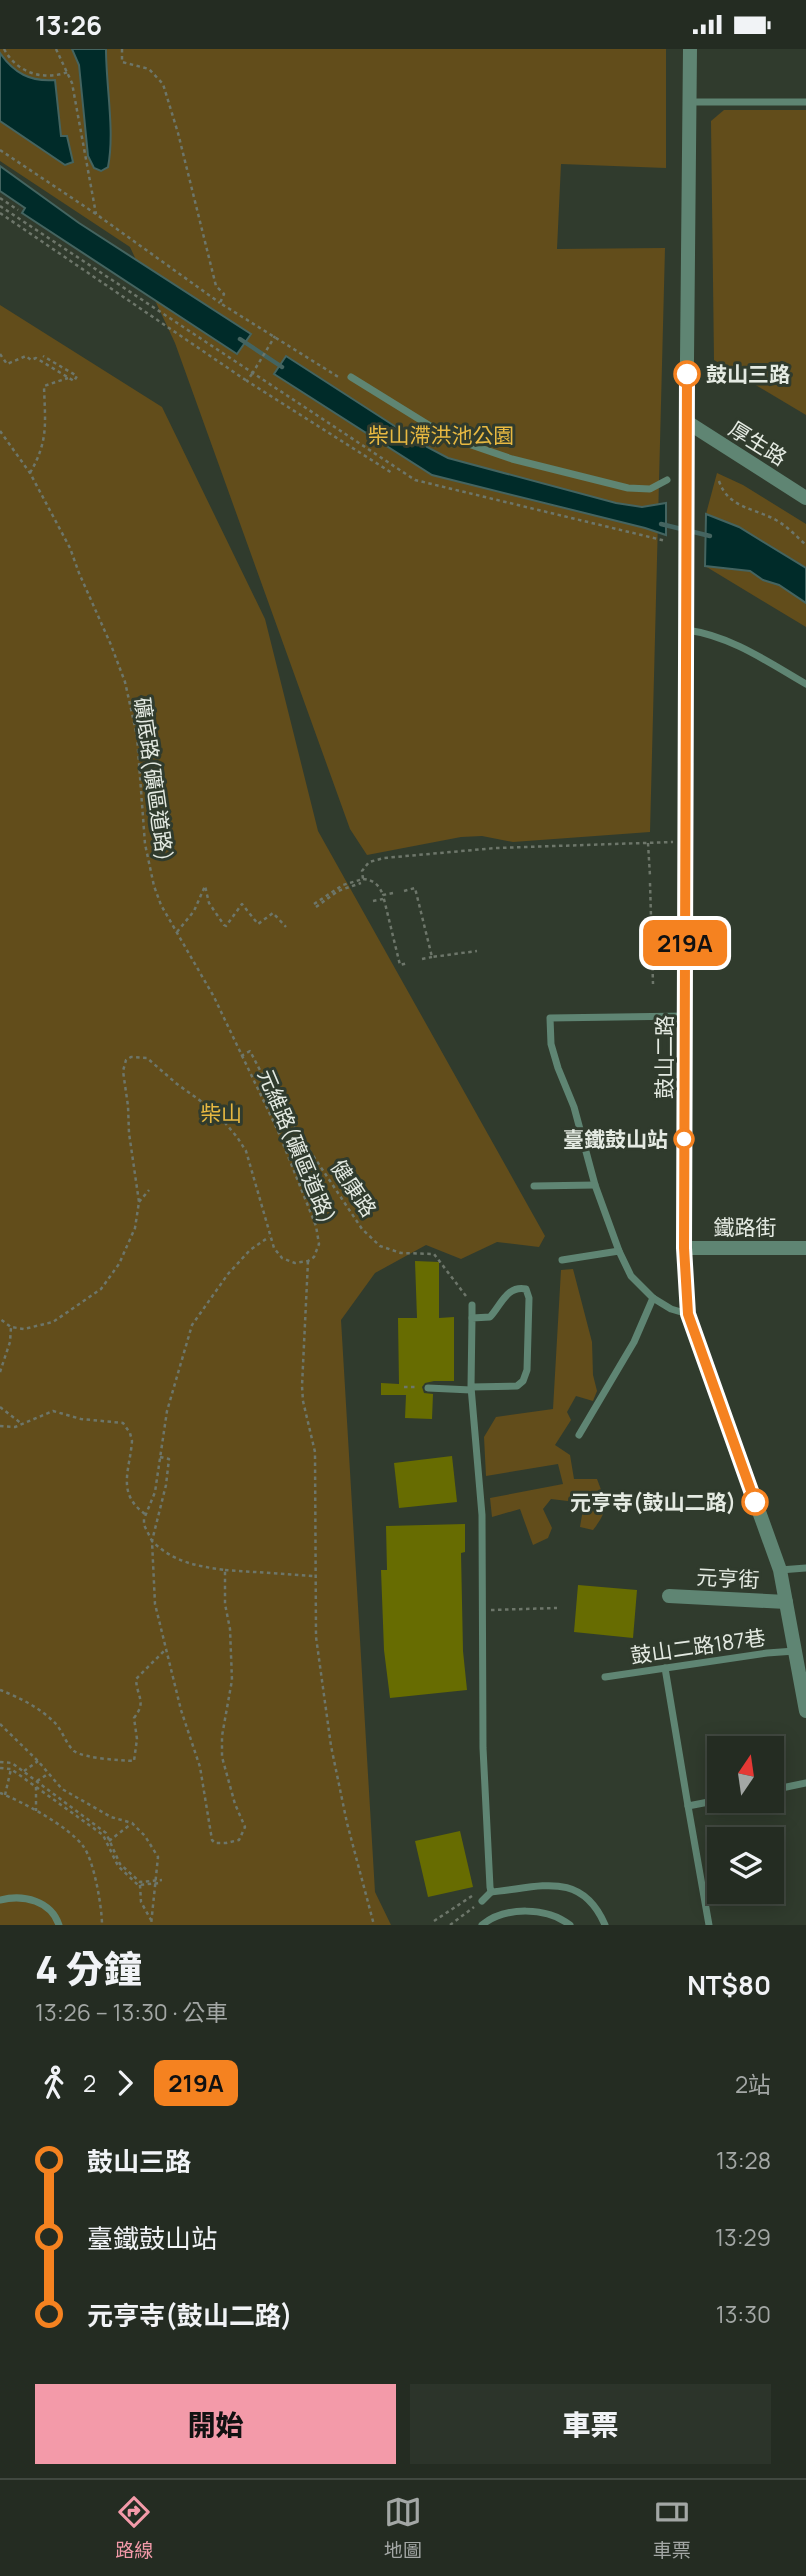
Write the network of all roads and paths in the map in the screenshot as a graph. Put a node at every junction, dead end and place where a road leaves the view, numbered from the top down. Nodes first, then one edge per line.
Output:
1 (4, 49) edge
2 (55, 49) edge
3 (122, 49) edge
4 (690, 49) edge
5 (68, 72) junction
6 (806, 101) edge
7 (690, 102) junction
8 (0, 150) edge
9 (0, 198) edge
10 (0, 206) edge
11 (18, 210) dead end
12 (0, 213) edge
13 (96, 214) junction
14 (220, 303) junction
15 (0, 355) edge
16 (43, 356) dead end
17 (69, 377) junction
18 (351, 377) dead end
19 (247, 381) junction
20 (687, 422) junction
21 (0, 431) edge
22 (30, 473) junction
23 (393, 473) dead end
24 (667, 480) dead end
25 (719, 481) dead end
26 (806, 498) edge
27 (666, 541) dead end
28 (806, 545) edge
29 (687, 630) junction
30 (806, 684) edge
31 (678, 842) dead end
32 (649, 843) junction
33 (650, 876) dead end
34 (362, 881) junction
35 (650, 883) dead end
36 (404, 891) dead end
37 (393, 893) dead end
38 (383, 897) junction
39 (373, 901) dead end
40 (315, 905) dead end
41 (286, 927) dead end
42 (177, 932) junction
43 (477, 951) dead end
44 (432, 957) junction
45 (422, 960) dead end
46 (408, 963) dead end
47 (653, 984) dead end
48 (686, 1016) junction
49 (242, 1056) junction
50 (595, 1185) junction
51 (534, 1186) dead end
52 (149, 1190) dead end
53 (139, 1202) junction
54 (269, 1237) junction
55 (684, 1248) junction
56 (806, 1248) edge
57 (619, 1251) junction
58 (562, 1260) dead end
59 (308, 1261) junction
60 (653, 1298) junction
61 (472, 1305) joint
62 (688, 1314) junction
63 (472, 1318) junction
64 (0, 1319) edge
65 (10, 1327) junction
66 (0, 1372) edge
67 (404, 1387) dead end
68 (428, 1388) joint
69 (471, 1389) junction
70 (0, 1407) edge
71 (22, 1424) junction
72 (0, 1426) edge
73 (579, 1435) dead end
74 (160, 1457) junction
75 (145, 1514) junction
76 (152, 1541) junction
77 (806, 1568) edge
78 (225, 1570) junction
79 (780, 1570) junction
80 (314, 1576) junction
81 (669, 1596) dead end
82 (786, 1602) junction
83 (557, 1608) dead end
84 (482, 1610) junction
85 (165, 1650) junction
86 (796, 1651) junction
87 (665, 1668) junction
88 (605, 1677) dead end
89 (0, 1690) edge
90 (806, 1711) edge
91 (0, 1724) edge
92 (38, 1761) junction
93 (0, 1762) edge
94 (0, 1768) edge
95 (11, 1769) junction
96 (23, 1772) junction
97 (48, 1774) junction
98 (37, 1781) junction
99 (806, 1783) edge
100 (36, 1787) junction
101 (784, 1788) edge
102 (2, 1794) edge
103 (707, 1802) edge
104 (688, 1806) junction
105 (36, 1811) junction
106 (132, 1823) junction
107 (109, 1841) junction
108 (158, 1882) junction
109 (140, 1885) junction
110 (491, 1889) junction
111 (0, 1900) edge
112 (482, 1901) joint
113 (151, 1920) junction
114 (434, 1921) dead end
115 (59, 1925) edge
116 (102, 1925) edge
117 (151, 1925) edge
118 (374, 1925) edge
119 (450, 1925) edge
120 (482, 1925) edge
121 (570, 1925) edge
122 (605, 1925) edge
123 (709, 1925) edge

1 - 5 path
2 - 5 path
3 - 14 path
4 - 7 street
5 - 13 path
6 - 7 lane
7 - 20 street
8 - 13 path
9 - 11 path
10 - 27 path
12 - 19 path
13 - 14 path
14 - 19 path, bridge
15 - 17 path
16 - 17 path
17 - 22 path
18 - 24 lane
19 - 23 path
20 - 26 street, 厚生路
20 - 29 street, 鼓山二路
21 - 22 path, 礦底路(礦區道路)
22 - 42 path, 礦底路(礦區道路)
25 - 28 path
29 - 30 lane
29 - 48 street, 鼓山二路
31 - 32 path
32 - 33 path
32 - 34 path
34 - 38 path
34 - 40 path
35 - 47 path
36 - 44 path
37 - 38 path
38 - 39 path
38 - 46 path
41 - 42 path
42 - 49 path, 礦底路(礦區道路)
43 - 44 path
44 - 45 path
48 - 50 lane
48 - 55 street, 鼓山二路
49 - 59 path, 元維路(礦區道路)
49 - 61 path, 健康路
50 - 51 lane
50 - 57 lane
52 - 53 path
53 - 54 path
53 - 65 path
54 - 59 path
54 - 74 path
55 - 56 street, 鐵路街
55 - 62 street, 鼓山二路
57 - 58 lane
57 - 60 lane
59 - 80 path, 元維路(礦區道路)
60 - 62 lane
60 - 73 lane
61 - 63 lane
62 - 79 street, 鼓山二路
63 - 69 lane
63 - 69 lane
64 - 65 path
65 - 66 path
67 - 68 path
68 - 69 lane
69 - 84 lane
70 - 71 path
71 - 72 path
71 - 75 path
74 - 75 path
74 - 76 path
75 - 76 path
76 - 78 path
76 - 85 path
77 - 79 lane
78 - 80 path
78 - 85 path
79 - 82 street, 鼓山二路
80 - 118 path, 元維路(礦區道路)
81 - 82 street, 元亨街
82 - 86 street, 鼓山二路
83 - 84 path
84 - 110 lane
85 - 89 path
86 - 87 lane, 鼓山二路187巷
86 - 90 street, 鼓山二路
87 - 88 lane, 鼓山二路187巷
87 - 104 lane
91 - 92 path
92 - 96 path
92 - 97 path
93 - 96 path
94 - 95 path
95 - 100 path
95 - 102 path
96 - 98 path
97 - 98 path
97 - 106 path
98 - 107 path
99 - 101 lane
100 - 105 path
100 - 109 path
102 - 105 path
103 - 104 lane
104 - 123 lane
105 - 116 path
106 - 107 path
106 - 108 path
107 - 108 path
108 - 109 path
108 - 113 path
109 - 113 path
110 - 112 lane
110 - 114 path
110 - 122 lane
111 - 115 lane
112 - 119 path
113 - 117 path
120 - 121 lane

